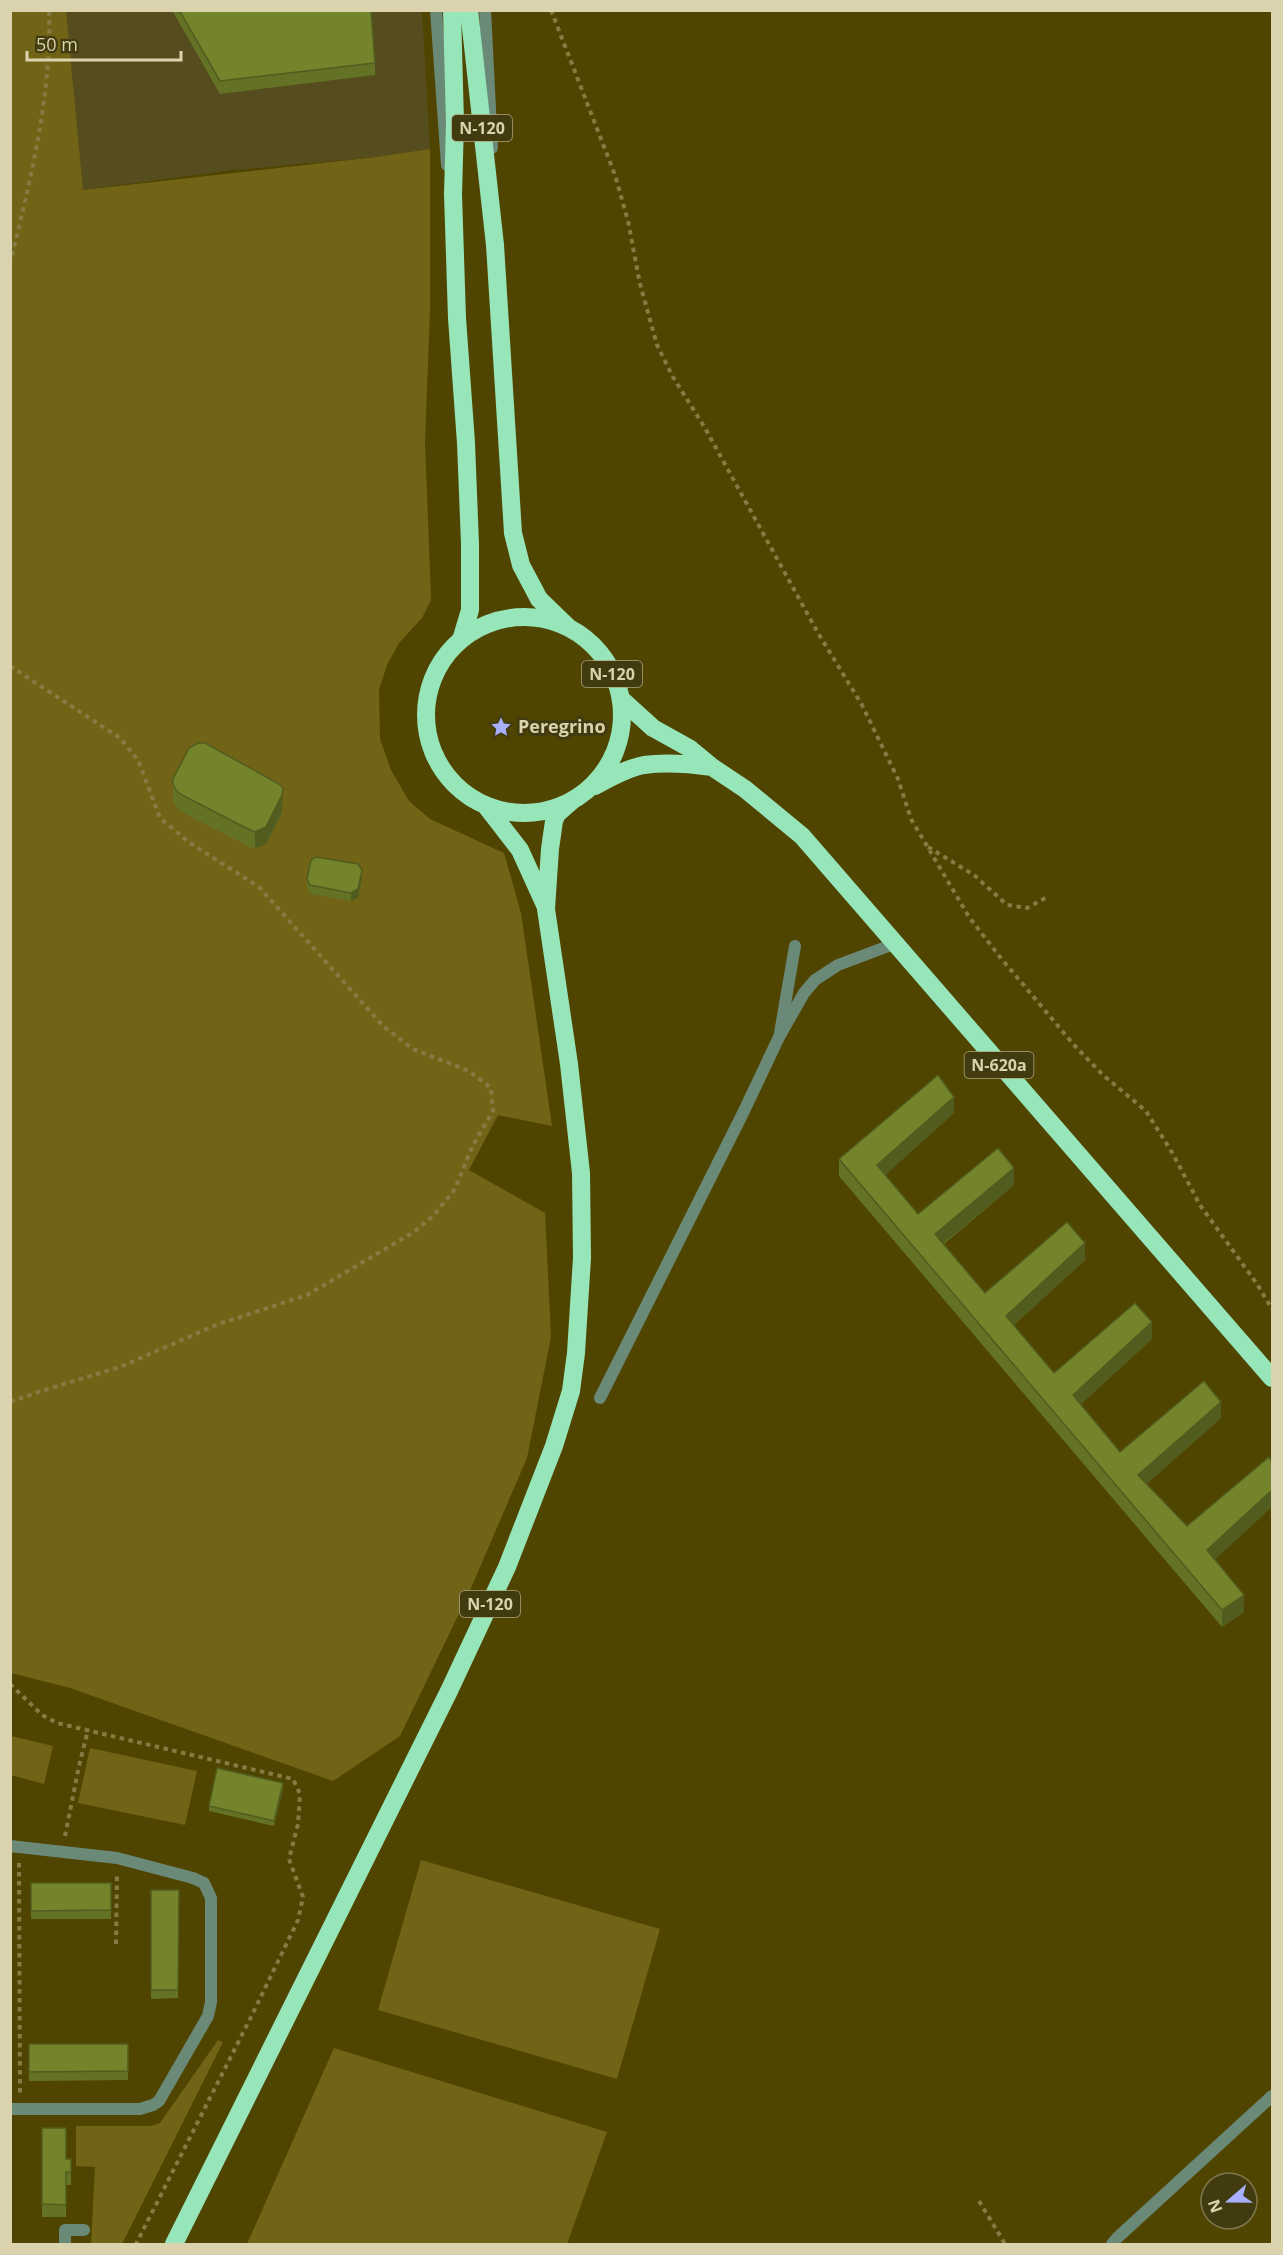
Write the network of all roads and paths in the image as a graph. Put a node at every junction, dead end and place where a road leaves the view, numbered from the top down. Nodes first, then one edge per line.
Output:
1 (49, 10) edge
2 (436, 10) edge
3 (452, 10) edge
4 (469, 10) edge
5 (485, 10) edge
6 (551, 10) edge
7 (453, 194) junction
8 (495, 245) junction
9 (10, 264) edge
10 (568, 627) junction
11 (461, 640) junction
12 (10, 666) edge
13 (621, 699) junction
14 (712, 767) junction
15 (589, 788) junction
16 (573, 800) junction
17 (485, 804) junction
18 (927, 847) junction
19 (1047, 897) dead end
20 (546, 909) junction
21 (894, 944) junction
22 (795, 946) dead end
23 (779, 1038) junction
24 (1272, 1310) edge
25 (1272, 1378) edge
26 (600, 1398) dead end
27 (10, 1402) edge
28 (88, 1730) dead end
29 (15, 1846) edge
30 (63, 1852) junction
31 (117, 1858) junction
32 (116, 1944) dead end
33 (1272, 2096) edge
34 (16, 2109) edge
35 (978, 2201) dead end
36 (84, 2230) dead end
37 (65, 2244) edge
38 (174, 2244) edge
39 (1005, 2244) edge
40 (1112, 2244) edge

1 - 9 path
2 - 7 street
3 - 7 highway, N-120
4 - 8 highway, N-120
5 - 8 street
6 - 18 path
7 - 11 highway, N-120
8 - 10 highway, N-120
10 - 11 highway, N-120
10 - 13 highway, N-120
11 - 17 highway, N-120
12 - 27 path
13 - 14 highway, N-620a
13 - 15 highway, N-120
14 - 15 highway, N-620a
14 - 21 highway, N-620a
15 - 16 highway, N-120
16 - 17 highway, N-120
16 - 20 highway, N-120
17 - 20 highway, N-120
18 - 19 path
18 - 24 path
20 - 38 highway, N-120
21 - 23 street
21 - 25 highway, N-620a
22 - 23 street
23 - 26 street
28 - 30 path
29 - 30 street
29 - 34 path
30 - 31 street
31 - 32 path
31 - 34 street
33 - 40 street
35 - 39 path
36 - 37 street

